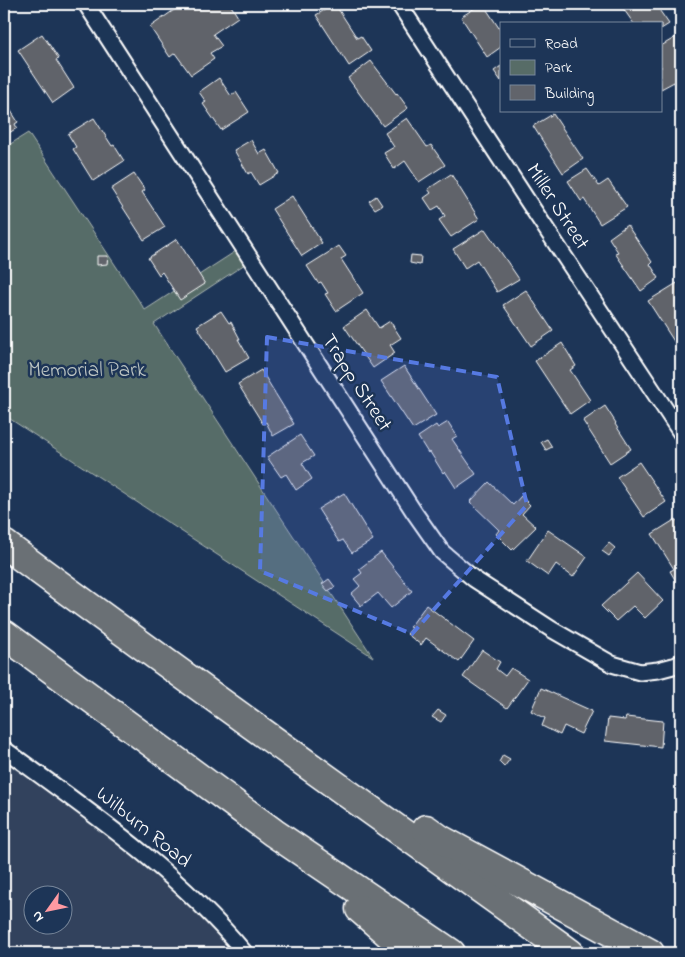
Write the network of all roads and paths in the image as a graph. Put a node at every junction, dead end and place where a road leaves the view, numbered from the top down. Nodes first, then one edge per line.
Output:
1 (86, 4) edge
2 (399, 4) edge
3 (681, 433) edge
4 (4, 544) edge
5 (4, 634) edge
6 (142, 647) junction
7 (681, 662) edge
8 (4, 749) edge
9 (274, 833) junction
10 (245, 953) edge
11 (408, 953) edge
12 (451, 953) edge
13 (570, 953) edge
14 (650, 953) edge

1 - 7 street, Trapp Street
2 - 3 street, Miller Street
4 - 6 highway
5 - 9 highway
6 - 13 highway
6 - 14 highway
8 - 10 street, Wilburn Road
9 - 11 highway
9 - 12 highway

